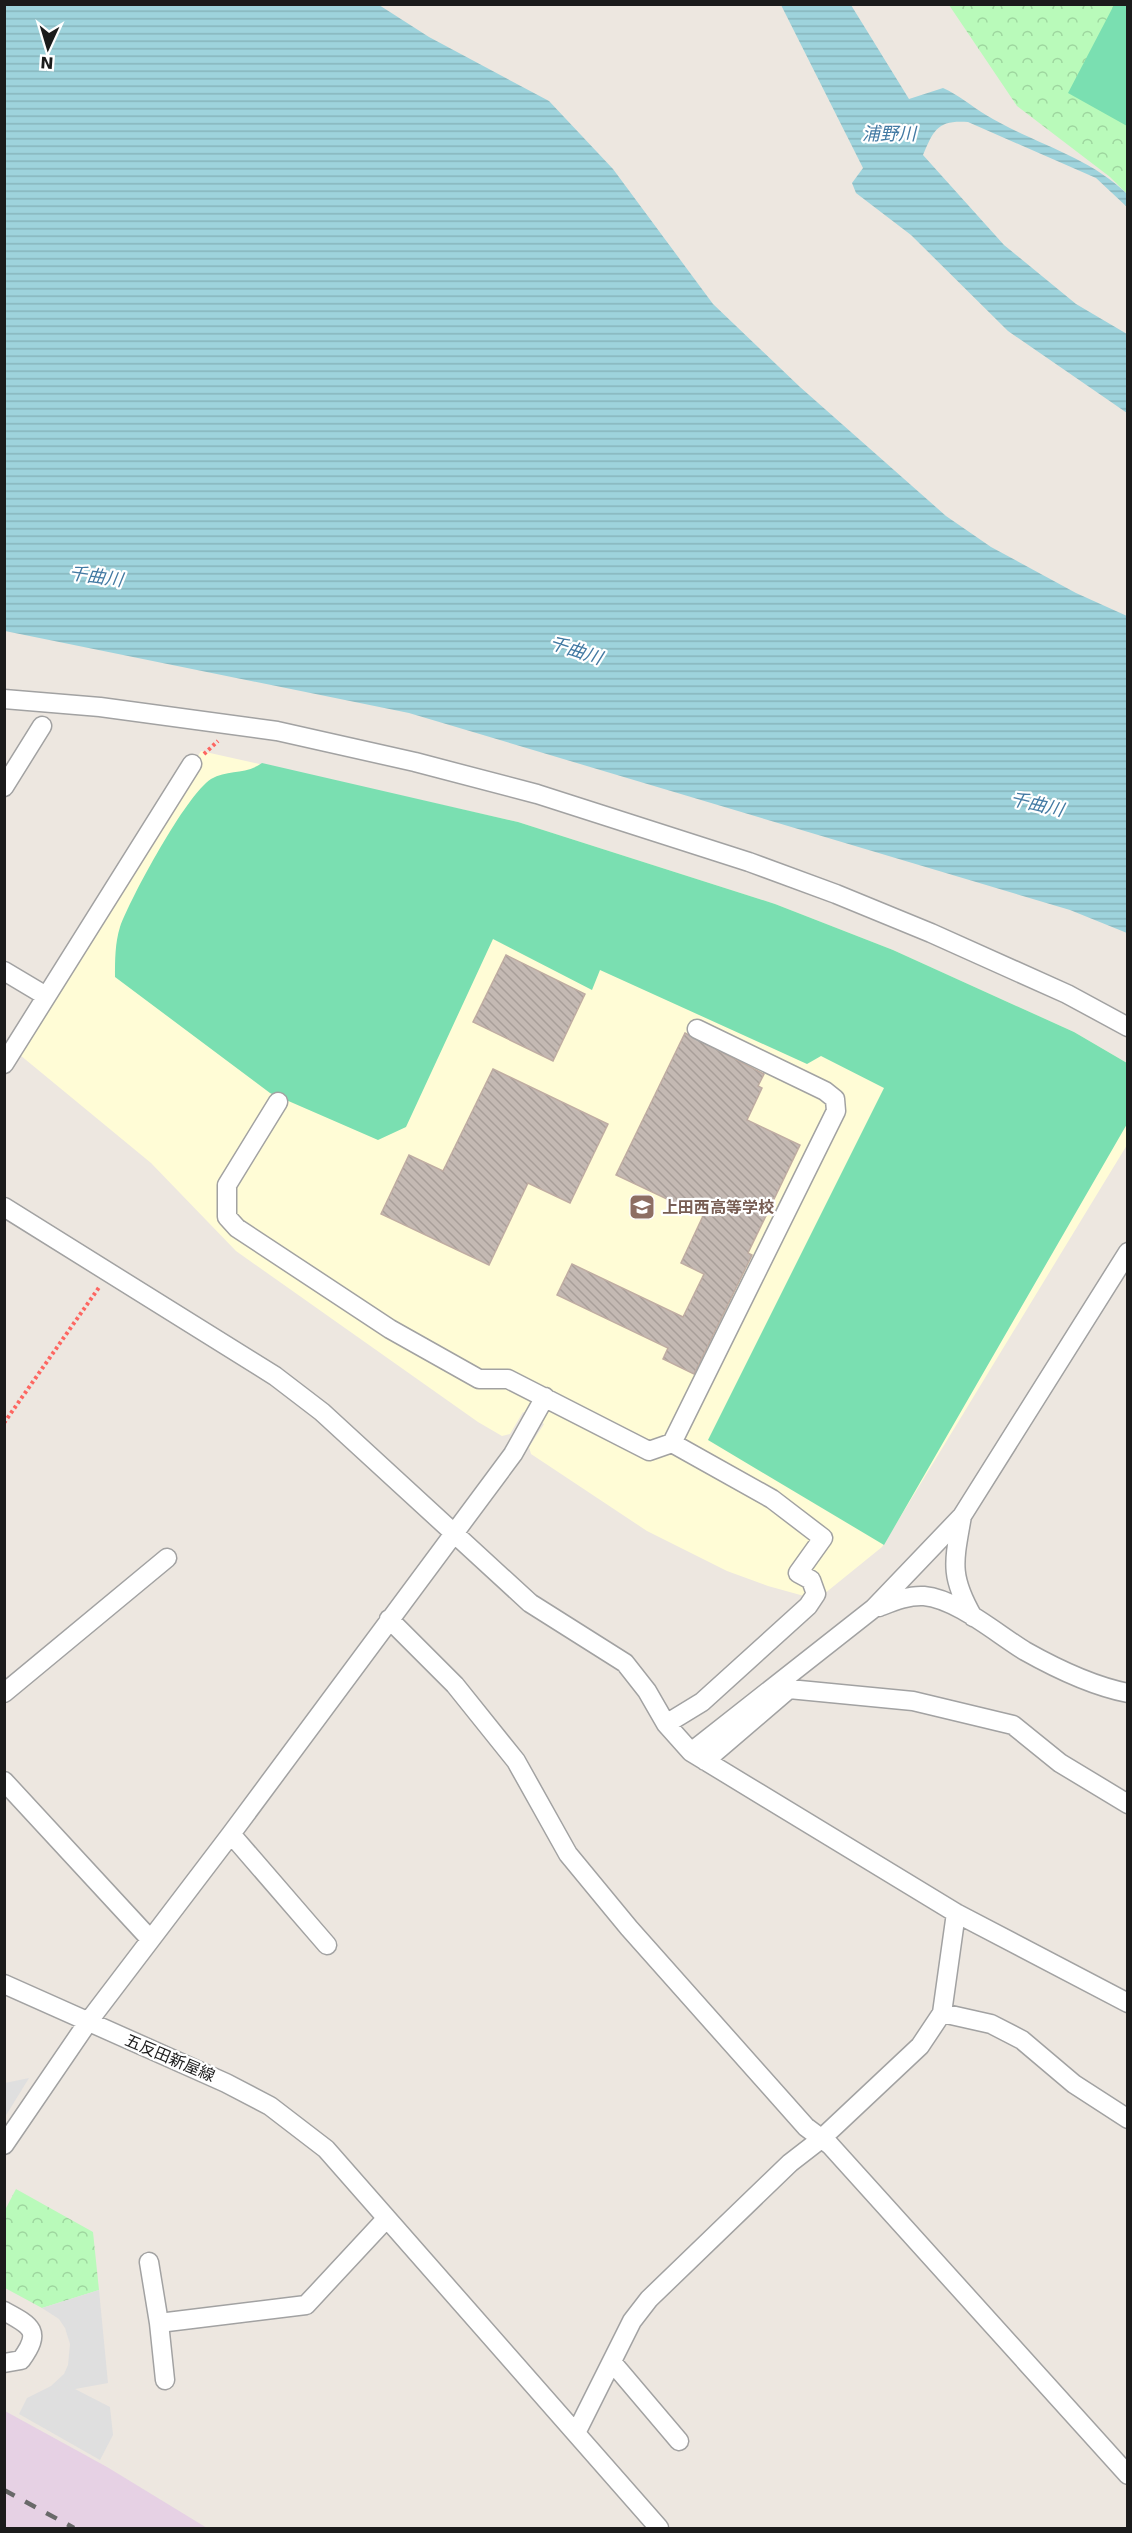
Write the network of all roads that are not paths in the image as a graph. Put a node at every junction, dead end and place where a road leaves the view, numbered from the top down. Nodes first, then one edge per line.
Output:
1 (4, 699) edge
2 (42, 726) dead end
3 (192, 764) road end
4 (4, 787) edge
5 (4, 971) edge
6 (45, 996) junction
7 (1128, 1027) edge
8 (697, 1029) dead end
9 (4, 1064) edge
10 (278, 1102) dead end
11 (4, 1208) edge
12 (1128, 1252) edge
13 (545, 1397) junction
14 (672, 1443) junction
15 (962, 1516) junction
16 (452, 1534) junction
17 (167, 1558) dead end
18 (874, 1608) junction
19 (974, 1618) junction
20 (389, 1619) junction
21 (4, 1693) edge
22 (1128, 1693) edge
23 (666, 1724) junction
24 (698, 1757) junction
25 (4, 1781) edge
26 (1128, 1803) edge
27 (231, 1834) junction
28 (956, 1913) junction
29 (150, 1940) junction
30 (327, 1945) dead end
31 (4, 1984) edge
32 (1128, 2003) edge
33 (942, 2013) junction
34 (88, 2022) junction
35 (1128, 2119) edge
36 (10, 2138) edge
37 (821, 2139) junction
38 (4, 2161) edge
39 (386, 2219) junction
40 (149, 2262) dead end
41 (4, 2311) edge
42 (159, 2323) junction
43 (612, 2362) junction
44 (4, 2363) edge
45 (165, 2380) dead end
46 (576, 2433) junction
47 (680, 2441) dead end
48 (1128, 2475) edge
49 (659, 2529) edge

1 - 7 street
2 - 4 street
3 - 6 street
5 - 6 street
6 - 9 street
8 - 14 street
10 - 13 street
11 - 16 street
12 - 15 street
13 - 14 street
13 - 16 street
14 - 23 street
15 - 18 street
15 - 19 street
16 - 20 street
16 - 23 street
17 - 21 street
18 - 19 street
18 - 24 street
19 - 22 street
20 - 27 street
20 - 37 street
23 - 24 street
24 - 26 street
24 - 28 street
25 - 29 street
27 - 29 street
27 - 30 street
28 - 32 street
28 - 33 street
29 - 34 street
31 - 34 street, 五反田新屋線
33 - 35 street
33 - 37 street
34 - 36 street
34 - 39 street, 五反田新屋線
36 - 38 street
37 - 43 street
37 - 48 street
39 - 42 street
39 - 46 street, 五反田新屋線
40 - 42 street
41 - 44 street
42 - 45 street
43 - 46 street
43 - 47 street
46 - 49 street, 五反田新屋線

